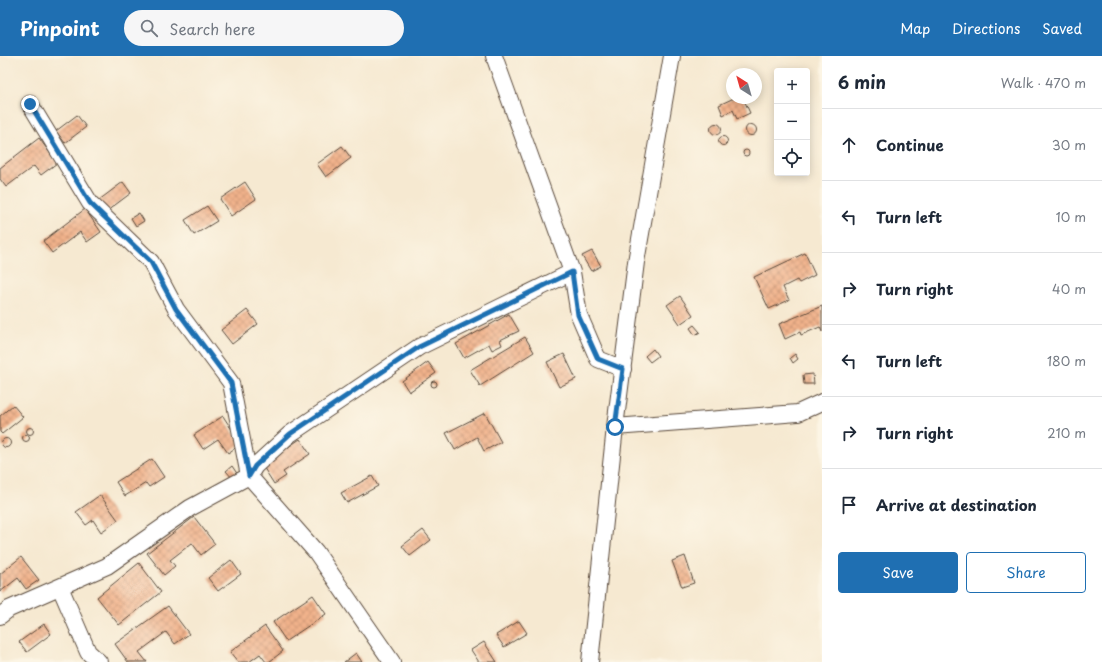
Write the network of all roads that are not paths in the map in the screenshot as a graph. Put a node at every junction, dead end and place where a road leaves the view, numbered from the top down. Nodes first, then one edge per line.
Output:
1 (494, 56) edge
2 (672, 56) edge
3 (30, 104) dead end
4 (572, 272) junction
5 (623, 369) junction
6 (822, 402) edge
7 (615, 427) junction
8 (249, 476) junction
9 (60, 587) junction
10 (0, 616) edge
11 (99, 662) edge
12 (392, 662) edge
13 (590, 662) edge

1 - 4 street
2 - 5 street
3 - 8 street
4 - 5 street
4 - 8 street
5 - 7 street
6 - 7 street
7 - 13 street
8 - 9 street
8 - 12 street
9 - 10 street
9 - 11 street

